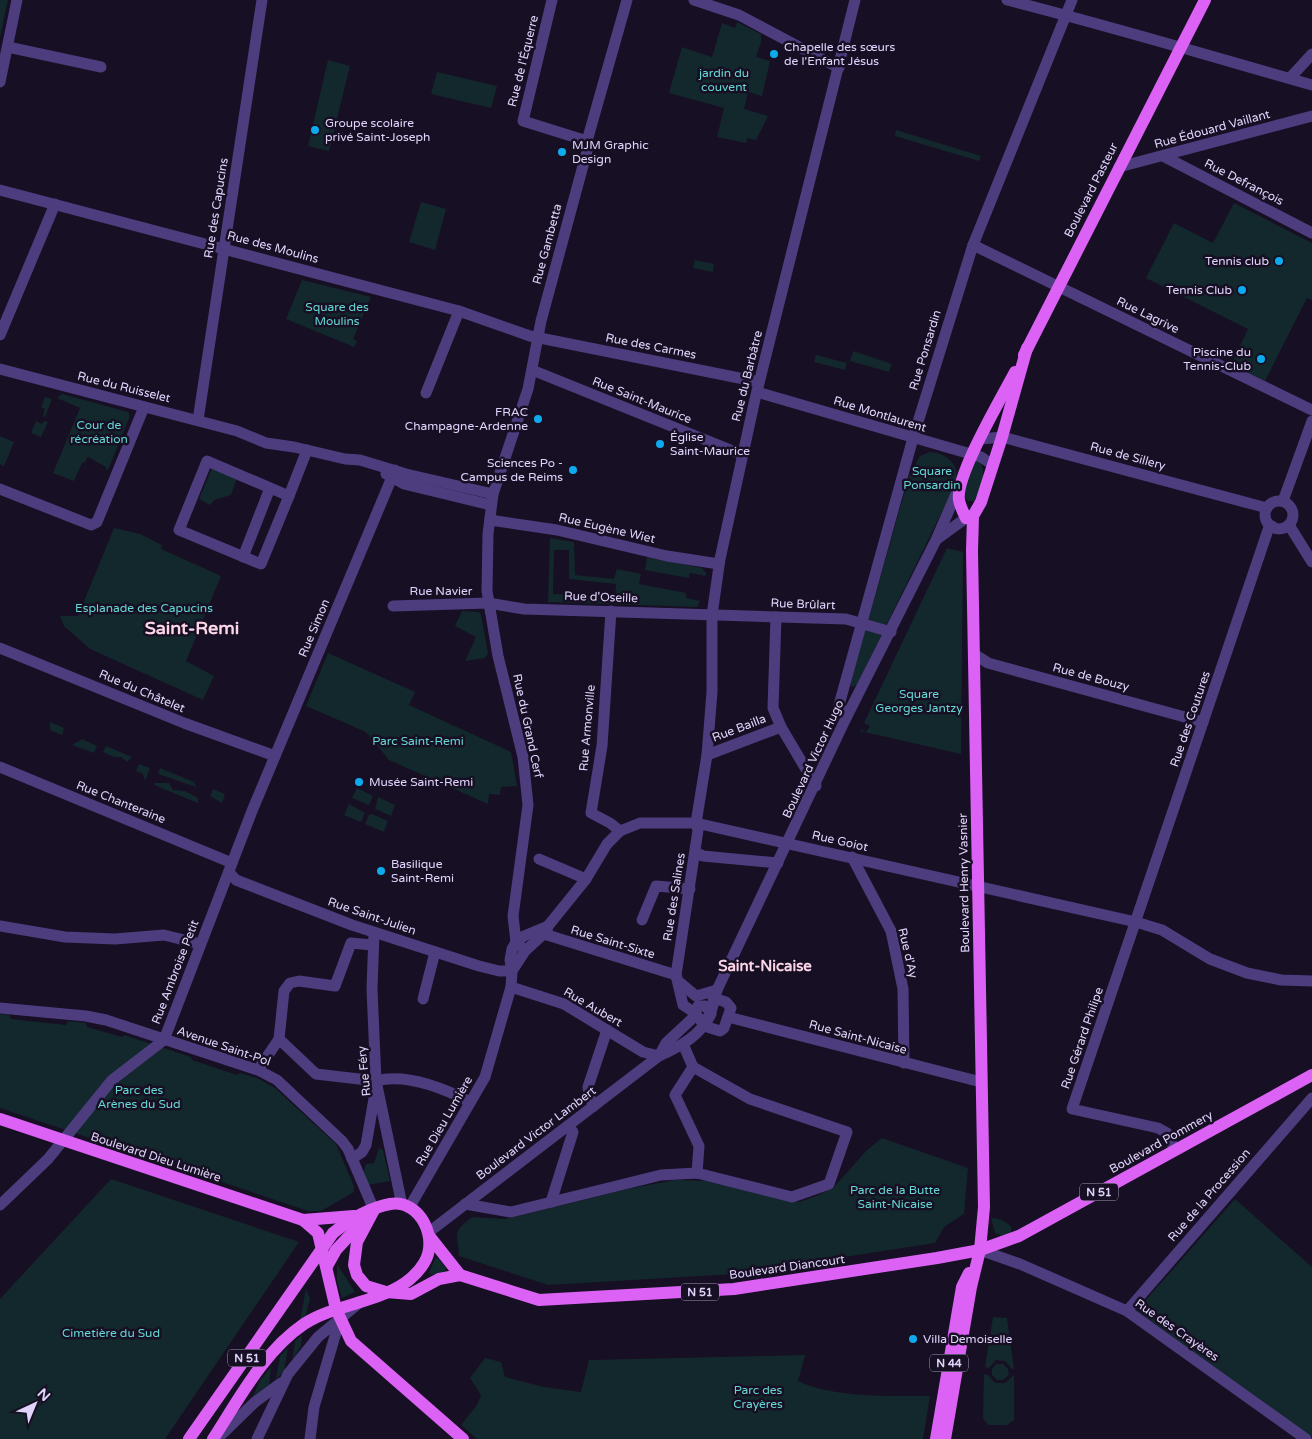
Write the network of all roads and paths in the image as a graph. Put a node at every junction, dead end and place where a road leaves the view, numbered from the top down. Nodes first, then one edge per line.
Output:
1 (17, 0) edge
2 (262, 0) edge
3 (552, 0) edge
4 (627, 0) edge
5 (694, 0) edge
6 (855, 0) edge
7 (1007, 0) edge
8 (1072, 0) edge
9 (1205, 0) edge
10 (1066, 14) junction
11 (1181, 45) junction
12 (8, 47) junction
13 (1312, 54) edge
14 (101, 67) dead end
15 (839, 68) junction
16 (1290, 78) junction
17 (0, 82) edge
18 (1312, 85) edge
19 (1312, 116) edge
20 (587, 141) junction
21 (1163, 156) junction
22 (1119, 167) junction
23 (0, 190) edge
24 (55, 204) junction
25 (1312, 233) edge
26 (973, 245) junction
27 (228, 249) junction
28 (1058, 286) junction
29 (459, 311) junction
30 (0, 335) edge
31 (538, 338) junction
32 (1027, 348) junction
33 (0, 369) edge
34 (532, 370) junction
35 (758, 387) junction
36 (426, 393) dead end
37 (144, 407) junction
38 (1312, 410) edge
39 (198, 420) junction
40 (1312, 422) edge
41 (1002, 437) junction
42 (913, 438) junction
43 (981, 438) junction
44 (307, 450) junction
45 (743, 455) junction
46 (972, 456) junction
47 (993, 465) junction
48 (394, 473) junction
49 (960, 486) junction
50 (270, 488) junction
51 (0, 489) edge
52 (289, 496) junction
53 (492, 500) junction
54 (1283, 501) junction
55 (1267, 508) junction
56 (969, 517) junction
57 (490, 520) junction
58 (1289, 525) junction
59 (1272, 526) junction
60 (936, 540) junction
61 (242, 556) junction
62 (1312, 562) edge
63 (719, 564) junction
64 (488, 603) junction
65 (393, 606) dead end
66 (611, 611) junction
67 (712, 615) junction
68 (776, 617) junction
69 (862, 623) junction
70 (891, 632) junction
71 (0, 648) edge
72 (974, 654) junction
73 (846, 718) junction
74 (1203, 722) junction
75 (781, 727) junction
76 (707, 755) junction
77 (275, 756) junction
78 (0, 767) edge
79 (816, 786) junction
80 (258, 796) joint
81 (696, 823) junction
82 (620, 832) junction
83 (788, 843) junction
84 (695, 852) junction
85 (852, 857) junction
86 (539, 859) dead end
87 (778, 862) junction
88 (230, 868) junction
89 (586, 880) junction
90 (978, 886) junction
91 (690, 889) junction
92 (642, 920) dead end
93 (1136, 922) junction
94 (0, 926) edge
95 (546, 930) junction
96 (374, 933) junction
97 (516, 942) junction
98 (200, 944) junction
99 (372, 945) junction
100 (524, 951) junction
101 (435, 952) junction
102 (512, 971) junction
103 (676, 975) junction
104 (1312, 981) edge
105 (511, 987) junction
106 (715, 994) junction
107 (423, 999) dead end
108 (0, 1008) edge
109 (702, 1015) junction
110 (728, 1017) junction
111 (607, 1030) junction
112 (279, 1039) junction
113 (164, 1040) junction
114 (684, 1044) junction
115 (660, 1056) junction
116 (904, 1064) junction
117 (692, 1067) junction
118 (258, 1070) junction
119 (1312, 1074) edge
120 (376, 1081) junction
121 (981, 1082) junction
122 (1312, 1098) edge
123 (470, 1102) junction
124 (594, 1106) junction
125 (0, 1119) edge
126 (568, 1126) junction
127 (63, 1141) junction
128 (1175, 1150) junction
129 (352, 1159) junction
130 (697, 1173) junction
131 (551, 1202) junction
132 (465, 1204) junction
133 (0, 1205) edge
134 (405, 1206) junction
135 (374, 1210) junction
136 (361, 1215) junction
137 (303, 1220) junction
138 (430, 1235) junction
139 (326, 1243) junction
140 (980, 1250) junction
141 (354, 1265) junction
142 (460, 1275) junction
143 (386, 1292) junction
144 (1127, 1310) junction
145 (338, 1314) junction
146 (283, 1381) junction
147 (189, 1439) edge
148 (213, 1439) edge
149 (216, 1439) edge
150 (257, 1439) edge
151 (310, 1439) edge
152 (463, 1439) edge
153 (936, 1439) edge
154 (946, 1439) edge
155 (1306, 1439) edge

1 - 12 street
2 - 27 street, Rue des Capucins
3 - 20 street, Rue de l'Équerre
4 - 20 street, Rue Gambetta
5 - 15 street
6 - 15 street, Rue du Barbâtre
7 - 10 street
8 - 10 street, Rue Ponsardin
9 - 11 main road, Boulevard Pasteur
10 - 11 street
10 - 26 street, Rue Ponsardin
11 - 16 street
11 - 22 main road, Boulevard Pasteur
12 - 14 street
12 - 17 street
13 - 16 street
15 - 35 street, Rue du Barbâtre
16 - 18 street
19 - 21 street, Rue Édouard Vaillant
20 - 31 street, Rue Gambetta
21 - 22 street, Rue Édouard Vaillant
21 - 25 street, Rue Defrançois
22 - 28 main road, Boulevard Pasteur
23 - 24 street, Rue des Moulins
24 - 27 street, Rue des Moulins
24 - 30 street
26 - 28 street, Rue Lagrive
26 - 42 street, Rue Ponsardin
27 - 29 street, Rue des Moulins
27 - 39 street, Rue des Capucins
28 - 32 main road, Boulevard Pasteur
28 - 38 street, Rue Lagrive
29 - 31 street, Rue des Moulins
29 - 36 street
31 - 34 street, Rue Gambetta
31 - 35 street, Rue des Carmes
32 - 41 main road, Boulevard Pasteur / N 44
32 - 43 main road, Boulevard Pasteur / N 44
33 - 37 street, Rue du Ruisselet
34 - 45 street, Rue Saint-Maurice
34 - 53 street, Rue Gambetta
35 - 42 street, Rue Montlaurent
35 - 45 street, Rue du Barbâtre
37 - 39 street, Rue du Ruisselet
37 - 51 street
39 - 44 street, Rue du Ruisselet
40 - 54 street
41 - 43 street, Rue de Sillery
41 - 47 main road, Boulevard Henry Vasnier / N 44
41 - 55 street, Rue de Sillery
42 - 46 street, Rue Montlaurent
42 - 69 street, Rue Ponsardin
43 - 46 main road, Boulevard Pasteur / N 44
44 - 48 street, Rue du Ruisselet
44 - 52 street
45 - 63 street, Rue du Barbâtre
46 - 47 street, Rue Montlaurent
46 - 49 main road, Boulevard Victor Hugo / N 44
47 - 56 main road, Boulevard Henry Vasnier / N 44
48 - 53 street, Rue du Ruisselet
48 - 77 street, Rue Simon
49 - 56 main road, Boulevard Henry Vasnier / N 44
49 - 60 street, Boulevard Victor Hugo
50 - 52 street
50 - 61 street
50 - 61 street
52 - 61 street
53 - 57 street, Rue Gambetta
54 - 55 street
54 - 58 street
55 - 59 street
56 - 60 street, Boulevard Victor Hugo
56 - 72 main road, Boulevard Henry Vasnier / N 44
57 - 63 street, Rue Eugène Wiet
57 - 64 street, Rue Gambetta
58 - 59 street
58 - 62 street
59 - 74 street, Rue des Coutures
60 - 70 street, Boulevard Victor Hugo
63 - 67 street, Rue du Barbâtre
64 - 65 street, Rue Navier
64 - 66 street, Rue d'Oseille
64 - 97 street, Rue du Grand Cerf
66 - 67 street, Rue d'Oseille
66 - 82 street, Rue Armonville
67 - 68 street, Rue Brûlart
67 - 76 street, Rue du Barbâtre
68 - 69 street, Rue Brûlart
68 - 75 street
69 - 70 street, Rue Brûlart
69 - 73 street, Rue Ponsardin
70 - 73 street, Boulevard Victor Hugo
71 - 77 street, Rue du Châtelet
72 - 74 street, Rue de Bouzy
72 - 90 main road, Boulevard Henry Vasnier / N 44
73 - 79 street, Boulevard Victor Hugo
74 - 93 street, Rue des Coutures
75 - 76 street, Rue Bailla
75 - 79 street
76 - 81 street, Rue du Barbâtre
77 - 80 street, Rue Simon
78 - 88 street, Rue Chanteraine
79 - 83 street, Boulevard Victor Hugo
80 - 88 street, Rue Ambroise Petit
81 - 82 street, Rue Goiot
81 - 83 street, Rue Goiot
81 - 84 street, Rue des Salines
82 - 89 street
83 - 85 street, Rue Goiot
83 - 87 street, Boulevard Victor Hugo
84 - 87 street
84 - 91 street, Rue des Salines
85 - 90 street, Rue Goiot
85 - 116 street, Rue d'Ay
86 - 89 street
87 - 106 street, Boulevard Victor Hugo
88 - 96 street, Rue Saint-Julien
88 - 98 street, Rue Ambroise Petit
89 - 95 street
90 - 93 street, Rue Goiot
90 - 121 main road, Boulevard Henry Vasnier / N 44
91 - 92 street
91 - 103 street, Rue des Salines
93 - 104 street, Rue Goiot
93 - 128 street, Rue Gérard Philipe
94 - 98 street
95 - 97 street
95 - 100 street
95 - 103 street, Rue Saint-Sixte
96 - 99 street, Rue Féry
96 - 101 street, Rue Saint-Julien
97 - 100 street
97 - 102 street, Rue Dieu Lumière
98 - 113 street, Rue Ambroise Petit
99 - 112 street
99 - 120 street, Rue Féry
100 - 102 street
101 - 102 street, Rue Saint-Julien
101 - 107 street
102 - 105 street, Rue Dieu Lumière
103 - 106 street
103 - 109 street
105 - 111 street, Rue Aubert
105 - 123 street, Rue Dieu Lumière
106 - 109 street
106 - 110 street
108 - 113 street, Avenue Saint-Pol
109 - 110 street
109 - 114 street
109 - 115 street
110 - 116 street, Rue Saint-Nicaise
111 - 115 street, Rue Aubert
111 - 124 street
112 - 118 street
112 - 120 street
113 - 118 street, Avenue Saint-Pol
113 - 127 street, Rue Ambroise Petit
114 - 115 street
114 - 117 street
115 - 124 street, Boulevard Victor Lambert
116 - 121 street, Rue Saint-Nicaise
117 - 130 street
117 - 130 street
118 - 129 street, Avenue Saint-Pol
119 - 128 main road, Boulevard Pommery / N 51
120 - 123 street
120 - 129 street
120 - 134 street, Rue Féry
121 - 140 main road, Boulevard Henry Vasnier / N 44
122 - 144 street, Rue de la Procession
123 - 134 street, Rue Dieu Lumière
124 - 126 street, Boulevard Victor Lambert
125 - 127 main road, Boulevard Dieu Lumière
126 - 131 street
126 - 132 street, Boulevard Victor Lambert
127 - 133 street, Rue Ambroise Petit
127 - 137 main road, Boulevard Dieu Lumière
128 - 140 main road, Boulevard Pommery / N 51
129 - 135 street, Avenue Saint-Pol
130 - 131 street
131 - 132 street
132 - 138 street, Boulevard Victor Lambert
134 - 135 main road
134 - 138 main road
135 - 136 main road, N 51
135 - 139 main road
135 - 141 main road
136 - 137 main road
136 - 139 main road, N 51
137 - 139 main road
138 - 142 main road
138 - 143 main road
139 - 141 main road
139 - 145 main road
139 - 147 main road, N 51
140 - 142 main road, Boulevard Diancourt / N 51
140 - 144 street, Rue des Crayères
140 - 153 main road, Boulevard Henry Vasnier / N 44
140 - 154 main road, Boulevard Henry Vasnier / N 44
141 - 143 main road
142 - 143 main road, Boulevard Diancourt / N 51
143 - 145 main road, N 51
144 - 155 street, Rue des Crayères
145 - 146 street
145 - 148 main road, N 51
145 - 151 street
145 - 152 main road
146 - 149 street
146 - 150 street

